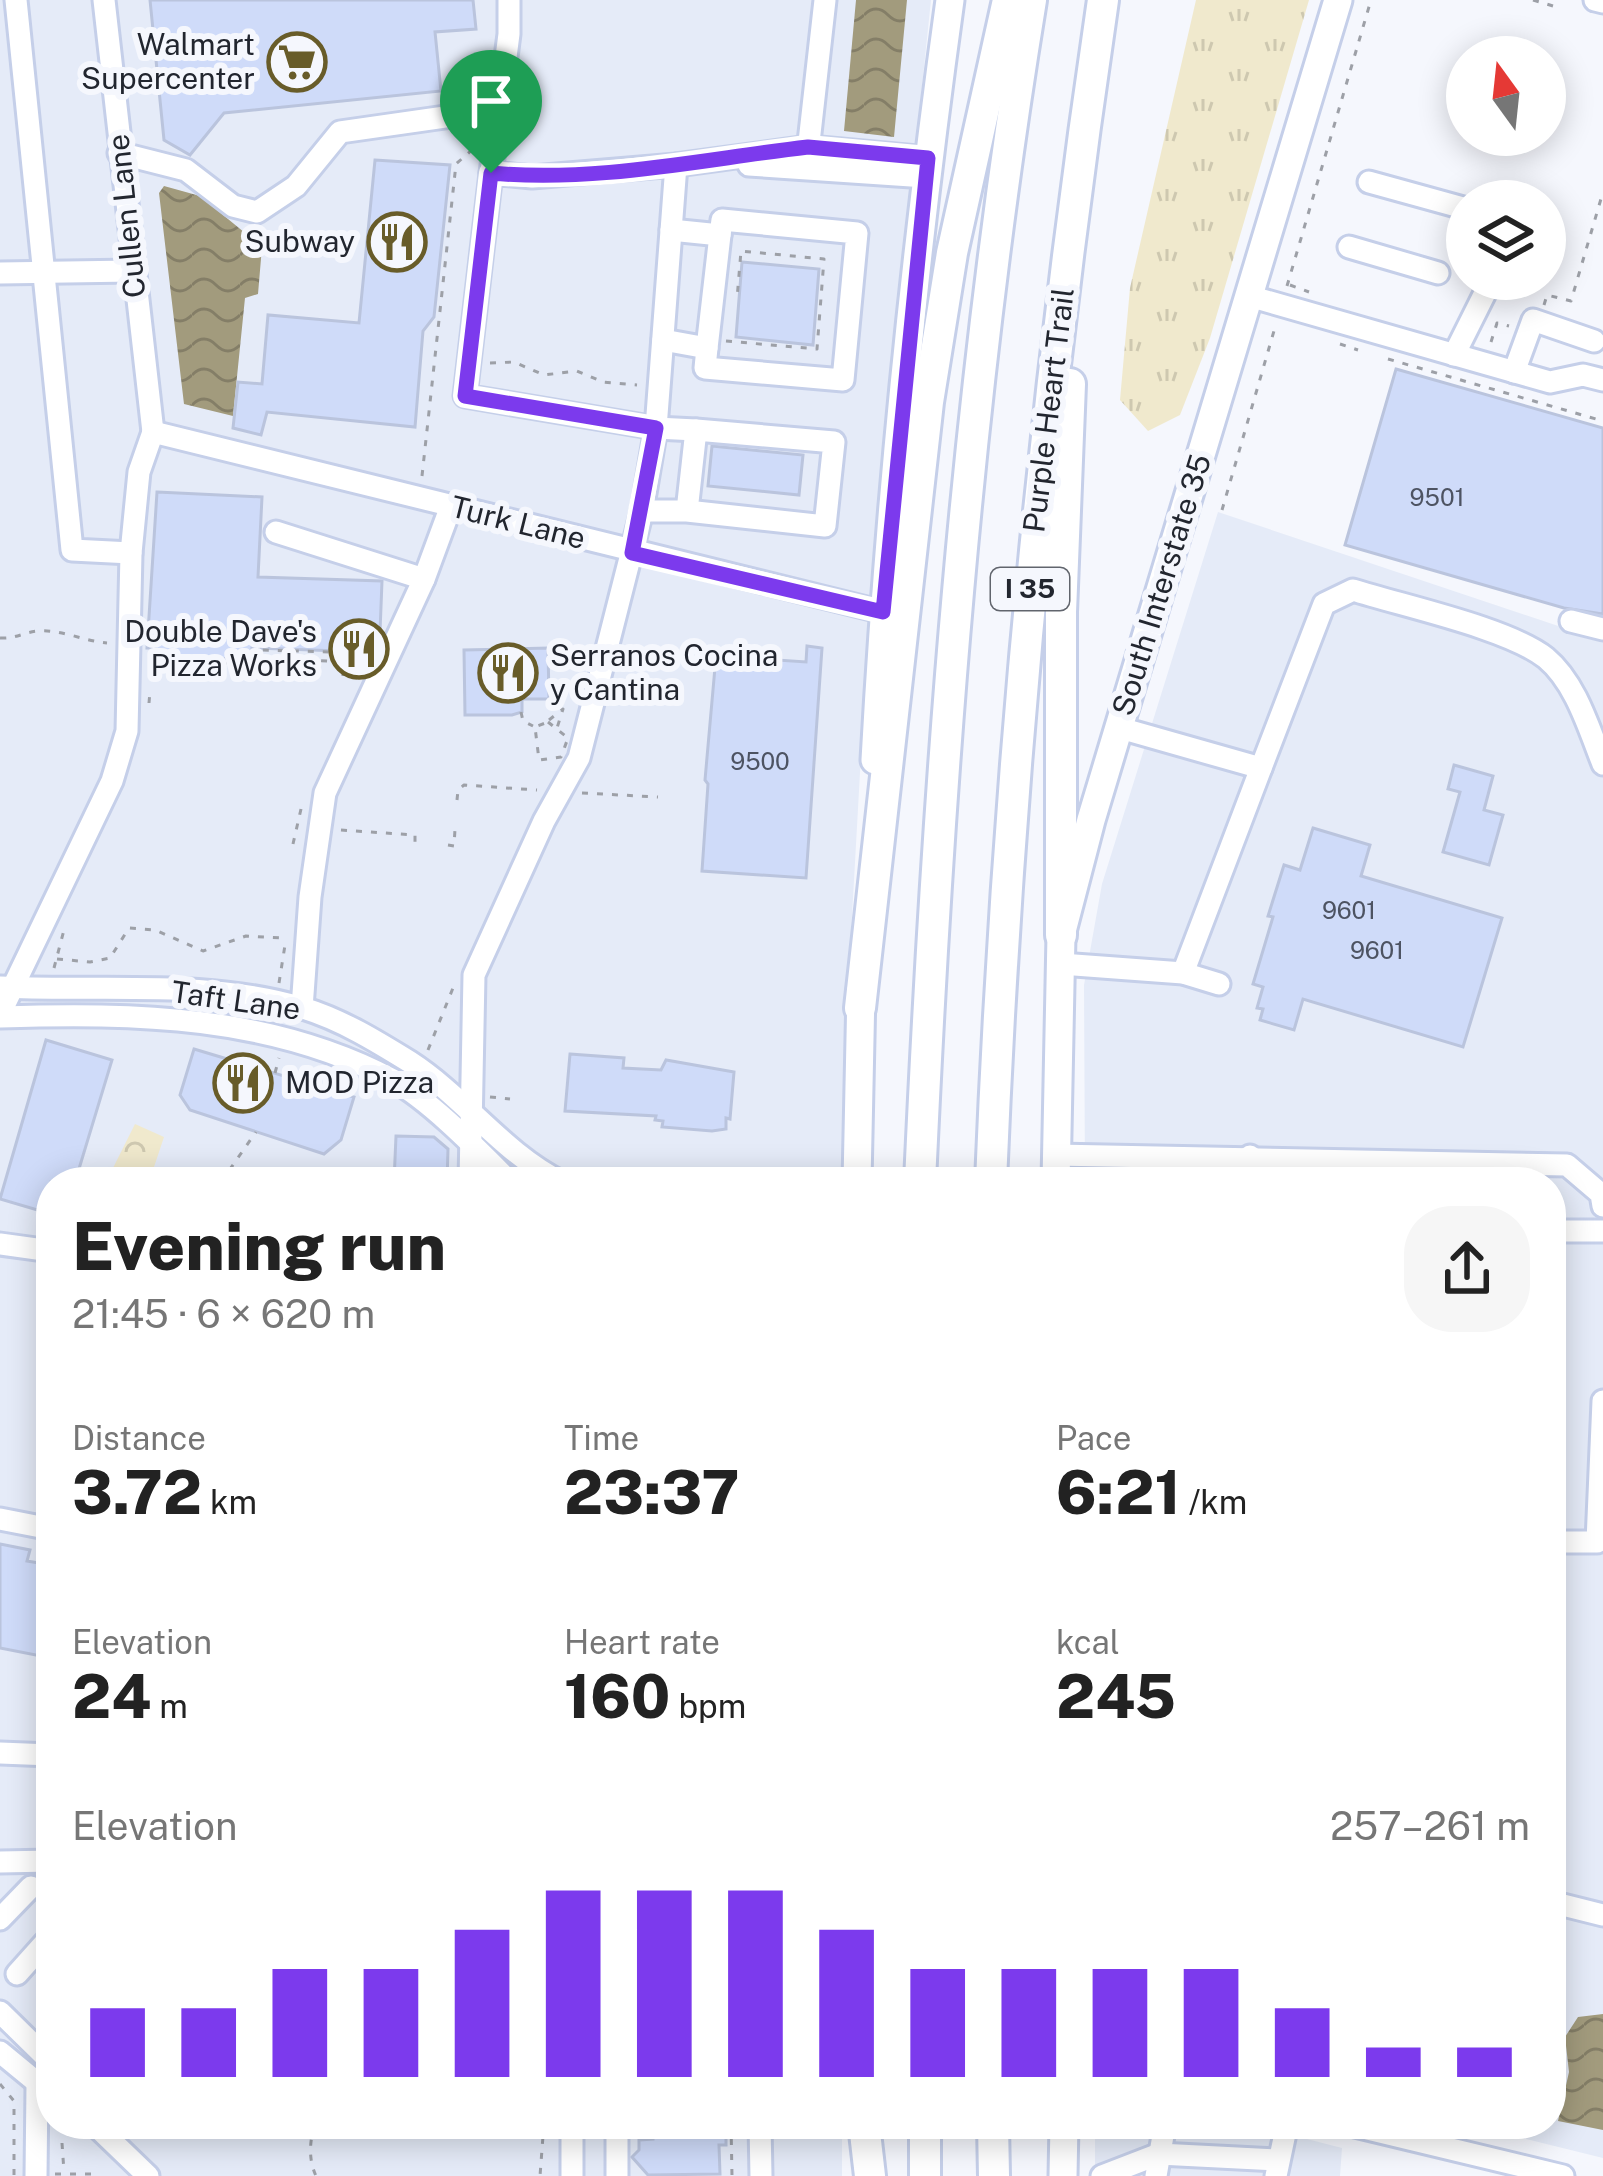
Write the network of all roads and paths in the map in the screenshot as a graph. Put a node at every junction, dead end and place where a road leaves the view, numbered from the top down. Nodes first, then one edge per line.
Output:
1 (16, 0) edge
2 (104, 0) edge
3 (509, 0) edge
4 (825, 0) edge
5 (950, 0) edge
6 (1008, 0) edge
7 (1031, 0) edge
8 (1103, 0) edge
9 (1338, 0) edge
10 (1371, 0) edge
11 (1534, 0) edge
12 (1553, 6) dead end
13 (498, 123) junction
14 (475, 147) dead end
15 (119, 153) junction
16 (807, 157) junction
17 (1079, 161) junction
18 (676, 165) junction
19 (927, 168) junction
20 (491, 173) junction
21 (1369, 182) dead end
22 (1603, 192) edge
23 (1446, 202) edge
24 (671, 230) junction
25 (720, 235) junction
26 (1349, 248) dead end
27 (133, 271) junction
28 (1438, 273) dead end
29 (0, 274) edge
30 (45, 274) junction
31 (1286, 290) dead end
32 (1249, 296) junction
33 (737, 299) dead end
34 (1482, 300) edge
35 (1531, 303) dead end
36 (1515, 314) dead end
37 (1276, 322) dead end
38 (663, 340) junction
39 (1594, 341) dead end
40 (1333, 342) dead end
41 (713, 344) junction
42 (1490, 345) dead end
43 (1358, 350) dead end
44 (1454, 355) junction
45 (1388, 359) dead end
46 (477, 364) dead end
47 (1514, 371) junction
48 (1603, 380) edge
49 (646, 386) dead end
50 (1603, 421) edge
51 (656, 428) junction
52 (696, 430) junction
53 (153, 431) junction
54 (421, 478) dead end
55 (451, 506) junction
56 (1222, 510) dead end
57 (687, 511) junction
58 (642, 512) junction
59 (276, 532) dead end
60 (131, 553) junction
61 (632, 553) junction
62 (424, 579) junction
63 (883, 612) junction
64 (1571, 621) dead end
65 (1603, 629) edge
66 (0, 638) edge
67 (130, 644) junction
68 (303, 652) junction
69 (344, 653) junction
70 (369, 654) dead end
71 (261, 657) junction
72 (302, 660) junction
73 (344, 662) junction
74 (152, 664) dead end
75 (359, 678) dead end
76 (520, 712) dead end
77 (548, 722) junction
78 (535, 727) junction
79 (556, 728) junction
80 (1120, 728) junction
81 (1603, 764) edge
82 (1261, 768) junction
83 (574, 793) dead end
84 (658, 797) dead end
85 (457, 800) dead end
86 (536, 803) dead end
87 (301, 809) dead end
88 (330, 829) dead end
89 (455, 830) dead end
90 (293, 844) dead end
91 (419, 845) dead end
92 (448, 845) dead end
93 (68, 913) dead end
94 (288, 926) dead end
95 (286, 939) junction
96 (1061, 950) junction
97 (57, 958) junction
98 (54, 970) dead end
99 (1183, 973) junction
100 (1219, 984) dead end
101 (6, 987) edge
102 (453, 988) dead end
103 (278, 991) dead end
104 (302, 1008) junction
105 (860, 1008) junction
106 (0, 1016) edge
107 (426, 1058) dead end
108 (510, 1099) dead end
109 (477, 1101) junction
110 (857, 1126) junction
111 (256, 1132) dead end
112 (471, 1144) junction
113 (1250, 1156) junction
114 (1379, 1159) junction
115 (232, 1167) edge
116 (470, 1167) edge
117 (495, 1167) edge
118 (534, 1167) edge
119 (848, 1167) edge
120 (857, 1167) edge
121 (921, 1167) edge
122 (992, 1167) edge
123 (1055, 1167) edge
124 (1071, 1167) edge
125 (1250, 1167) edge
126 (1379, 1167) edge
127 (1603, 1206) edge
128 (1566, 1231) edge
129 (1603, 1231) edge
130 (0, 1244) edge
131 (36, 1249) edge
132 (1603, 1401) edge
133 (0, 1519) edge
134 (36, 1526) edge
135 (1566, 1542) edge
136 (0, 1753) edge
137 (36, 1754) edge
138 (36, 1861) edge
139 (0, 1862) edge
140 (31, 1887) dead end
141 (1566, 1906) edge
142 (1603, 1915) edge
143 (0, 1919) edge
144 (36, 1952) edge
145 (17, 1973) dead end
146 (0, 2012) edge
147 (0, 2051) edge
148 (36, 2061) edge
149 (36, 2070) edge
150 (0, 2084) edge
151 (44, 2139) edge
152 (110, 2139) edge
153 (310, 2139) edge
154 (543, 2139) edge
155 (572, 2139) edge
156 (617, 2139) edge
157 (732, 2139) edge
158 (760, 2139) edge
159 (860, 2139) edge
160 (864, 2139) edge
161 (925, 2139) edge
162 (993, 2139) edge
163 (1064, 2139) edge
164 (1409, 2139) edge
165 (62, 2143) dead end
166 (1158, 2165) edge
167 (1277, 2168) edge
168 (64, 2174) edge
169 (92, 2174) edge
170 (42, 2175) edge
171 (14, 2176) edge
172 (148, 2176) edge
173 (316, 2176) edge
174 (540, 2176) edge
175 (572, 2176) edge
176 (617, 2176) edge
177 (733, 2176) edge
178 (761, 2176) edge
179 (857, 2176) edge
180 (870, 2176) edge
181 (925, 2176) edge
182 (994, 2176) edge
183 (1063, 2176) edge
184 (1102, 2176) edge
185 (1563, 2176) edge

1 - 30 street
2 - 15 street, Cullen Lane
3 - 13 street
4 - 16 street
5 - 19 main road
6 - 105 highway
7 - 121 highway, I 35
8 - 17 highway, Purple Heart Trail / I 35
9 - 32 main road, South Interstate 35
10 - 31 path
11 - 12 path
13 - 15 street
13 - 20 street
14 - 54 path
15 - 27 street, Cullen Lane
16 - 18 street
16 - 19 street
17 - 96 highway
17 - 122 highway, Purple Heart Trail / I 35
18 - 20 street
18 - 24 street
19 - 63 main road
20 - 51 street
21 - 23 street
22 - 35 path
24 - 25 street
24 - 38 street
25 - 41 street
25 - 41 street
26 - 28 street
27 - 30 street
27 - 53 street, Cullen Lane
29 - 30 street
30 - 60 street
32 - 44 street
32 - 80 main road, South Interstate 35
33 - 41 path
34 - 44 street
36 - 42 path
37 - 56 path
38 - 41 street
38 - 51 street
39 - 47 street
40 - 43 path
44 - 47 street
45 - 50 path
46 - 49 path
47 - 48 street
51 - 52 street
51 - 58 street
52 - 57 street
52 - 57 street
53 - 55 street, Turk Lane
53 - 60 street
55 - 61 street, Turk Lane
55 - 62 street
57 - 58 street
58 - 61 street
59 - 62 street
60 - 67 street
61 - 63 street, Turk Lane
61 - 109 street
62 - 104 street
63 - 105 main road
64 - 65 street
66 - 67 path
67 - 101 street
68 - 69 path
68 - 71 path
68 - 72 path
69 - 70 path
69 - 73 path
71 - 72 path
71 - 74 path
72 - 73 path
73 - 75 path
76 - 78 path
77 - 78 path
77 - 79 path
77 - 79 path
78 - 79 path
80 - 82 street
80 - 96 main road, South Interstate 35
81 - 82 street
82 - 99 street
83 - 84 path
85 - 86 path
87 - 90 path
88 - 91 path
89 - 92 path
93 - 97 path
94 - 95 path
95 - 97 path
95 - 103 path
96 - 99 street
96 - 123 main road, South Interstate 35
97 - 98 path
99 - 100 street
101 - 104 street, Taft Lane
101 - 106 street
102 - 107 path
104 - 109 street, Taft Lane
105 - 110 main road
106 - 112 street, Taft Lane
108 - 109 path
109 - 112 street
109 - 118 street, Taft Lane
110 - 119 street
110 - 120 main road
111 - 115 path
112 - 116 street
112 - 117 street, Taft Lane
113 - 114 street
113 - 124 street
113 - 125 street
114 - 126 street
114 - 127 street
128 - 129 street
130 - 131 street
132 - 135 street
133 - 134 street
136 - 137 street
138 - 139 street
140 - 143 street
141 - 142 street
144 - 145 street
146 - 148 street
147 - 149 street
150 - 171 path
151 - 170 street
152 - 172 street
153 - 173 path
154 - 174 path
155 - 175 street
156 - 176 street
157 - 177 path
158 - 178 street
159 - 179 main road
160 - 180 highway
161 - 181 highway
162 - 182 highway
163 - 183 main road
164 - 185 street
165 - 168 path
166 - 167 street
166 - 184 street
168 - 169 path
168 - 170 path

